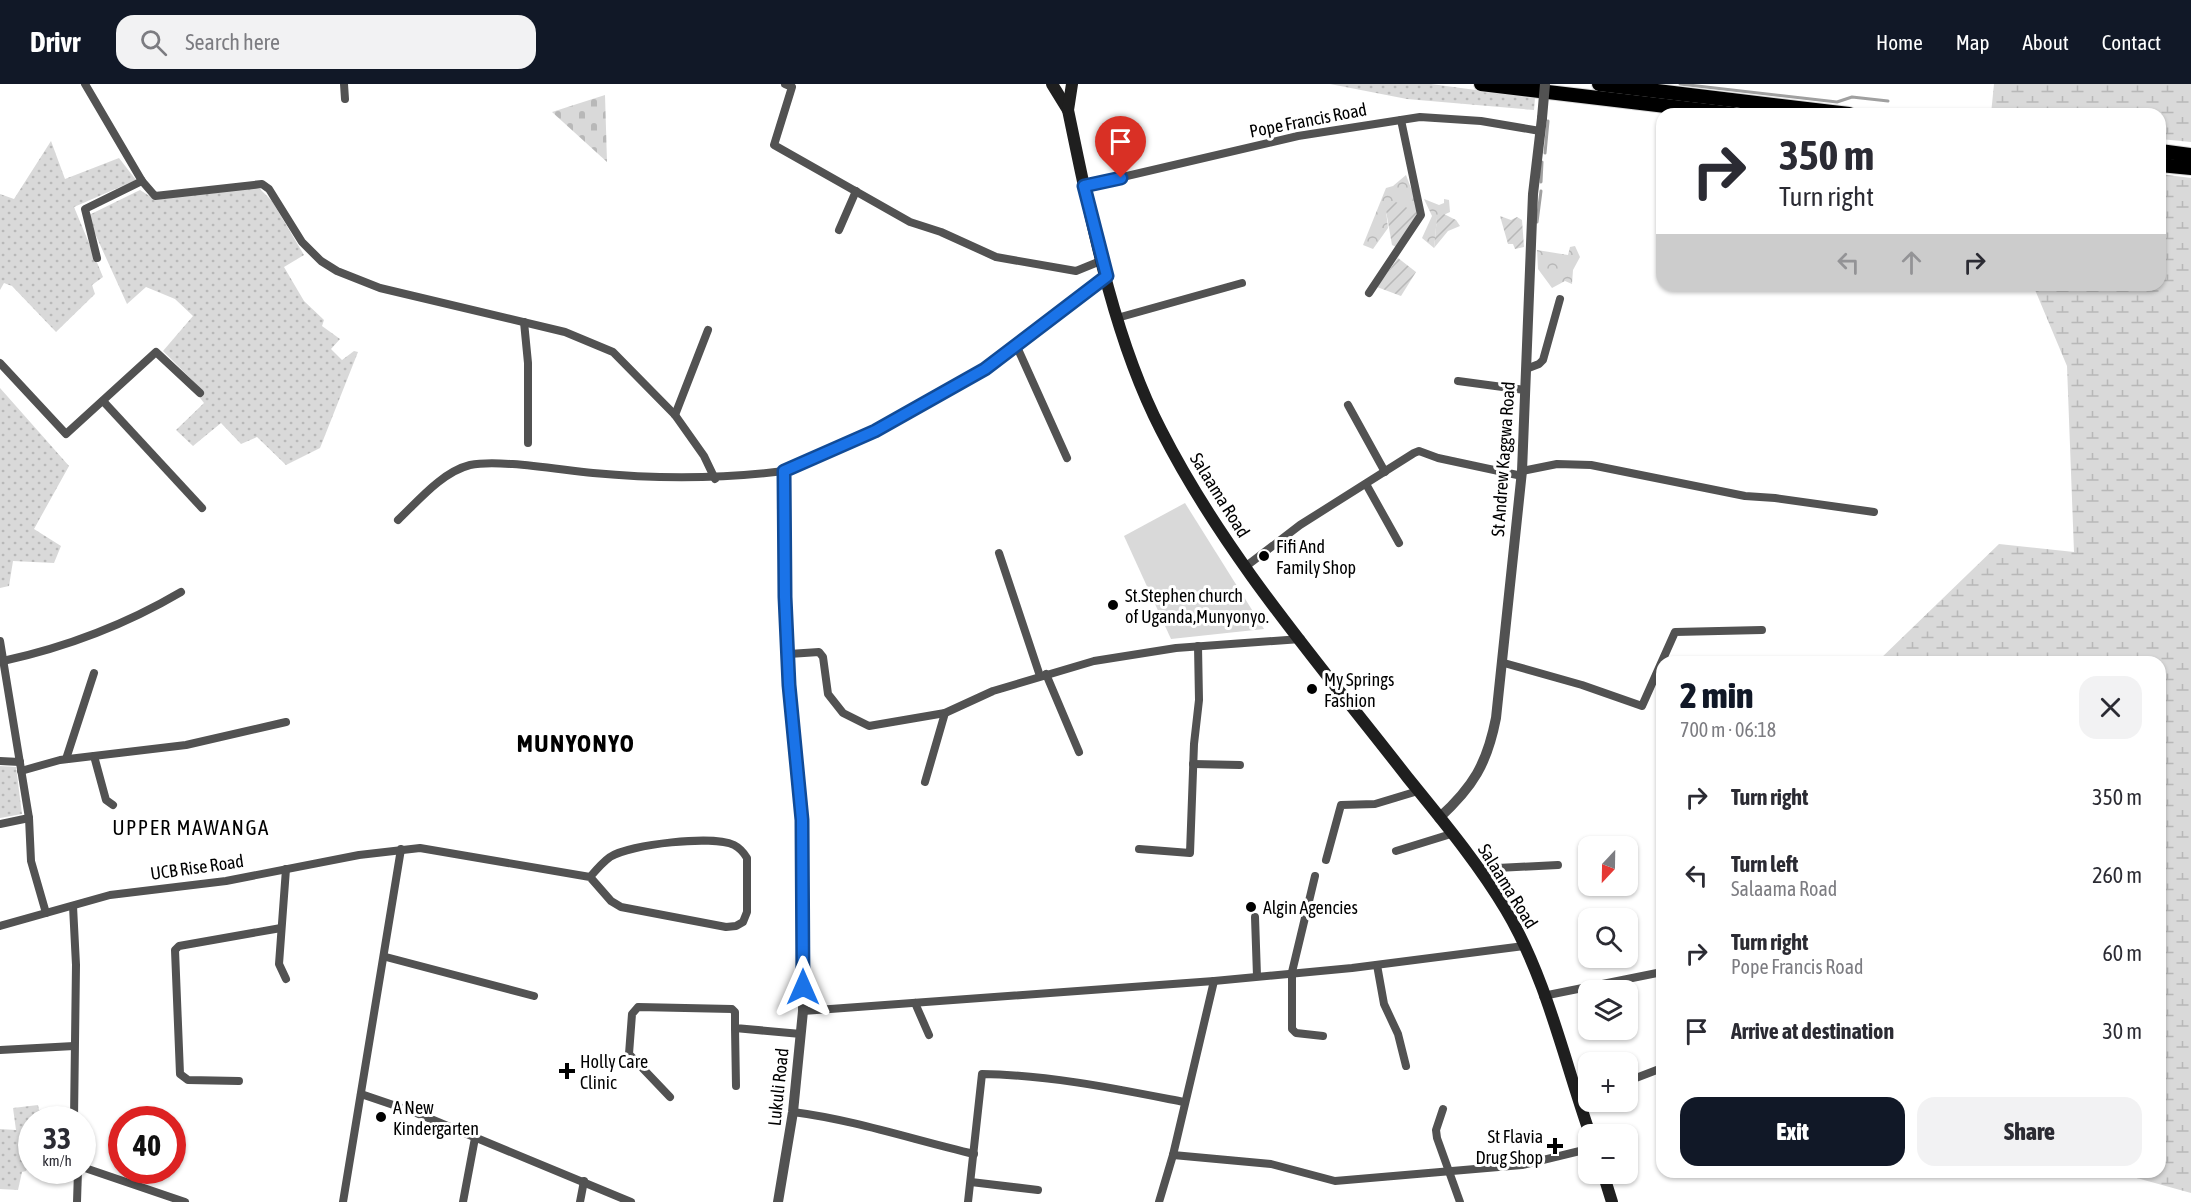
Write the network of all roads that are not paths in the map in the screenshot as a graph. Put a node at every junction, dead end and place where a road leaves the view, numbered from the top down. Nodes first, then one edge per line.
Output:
1 (85, 84) edge
2 (345, 84) edge
3 (785, 84) edge
4 (1052, 84) edge
5 (1072, 84) edge
6 (1480, 84) edge
7 (1545, 84) edge
8 (1599, 84) edge
9 (345, 99) dead end
10 (1682, 108) edge
11 (1799, 108) edge
12 (1068, 110) junction
13 (1401, 120) junction
14 (1540, 131) junction
15 (2166, 152) edge
16 (2191, 155) edge
17 (2166, 166) edge
18 (2191, 168) edge
19 (142, 181) junction
20 (1084, 186) junction
21 (856, 191) junction
22 (839, 230) dead end
23 (98, 258) dead end
24 (1103, 260) junction
25 (1107, 276) junction
26 (1242, 283) dead end
27 (1369, 293) dead end
28 (1560, 299) dead end
29 (1117, 318) junction
30 (524, 322) junction
31 (708, 330) dead end
32 (1017, 347) junction
33 (0, 363) edge
34 (1526, 369) junction
35 (1458, 381) dead end
36 (1525, 390) junction
37 (200, 393) dead end
38 (103, 401) junction
39 (1348, 405) dead end
40 (675, 415) junction
41 (528, 443) dead end
42 (1067, 458) dead end
43 (784, 471) junction
44 (1385, 472) junction
45 (1522, 473) junction
46 (715, 479) junction
47 (1366, 484) junction
48 (202, 508) dead end
49 (1874, 512) dead end
50 (398, 520) dead end
51 (1399, 543) dead end
52 (999, 553) dead end
53 (1245, 567) junction
54 (181, 591) dead end
55 (1762, 630) dead end
56 (1301, 639) junction
57 (0, 641) edge
58 (1198, 646) junction
59 (789, 654) junction
60 (1664, 656) edge
61 (3, 661) junction
62 (1504, 663) junction
63 (94, 673) dead end
64 (1043, 675) junction
65 (1656, 675) edge
66 (945, 712) junction
67 (286, 722) dead end
68 (1079, 752) dead end
69 (94, 756) junction
70 (66, 759) junction
71 (0, 761) edge
72 (1193, 764) junction
73 (1240, 765) dead end
74 (21, 767) junction
75 (925, 782) dead end
76 (1418, 790) junction
77 (113, 805) dead end
78 (29, 818) junction
79 (1440, 818) junction
80 (0, 824) edge
81 (1451, 834) junction
82 (401, 849) junction
83 (1139, 849) dead end
84 (1396, 851) dead end
85 (1326, 860) dead end
86 (1558, 865) dead end
87 (286, 869) junction
88 (1478, 869) junction
89 (1315, 876) dead end
90 (590, 877) junction
91 (73, 906) junction
92 (46, 913) junction
93 (1255, 917) dead end
94 (0, 926) edge
95 (282, 928) junction
96 (1524, 946) junction
97 (386, 957) junction
98 (1377, 965) junction
99 (1292, 972) junction
100 (1656, 973) edge
101 (1257, 976) junction
102 (286, 979) dead end
103 (1214, 981) junction
104 (534, 996) dead end
105 (1543, 996) junction
106 (915, 1003) junction
107 (803, 1011) junction
108 (735, 1028) junction
109 (801, 1034) junction
110 (929, 1035) dead end
111 (1323, 1036) dead end
112 (74, 1046) junction
113 (0, 1050) edge
114 (1406, 1066) dead end
115 (1656, 1070) edge
116 (1638, 1077) edge
117 (239, 1081) dead end
118 (1578, 1085) edge
119 (736, 1086) dead end
120 (361, 1094) junction
121 (670, 1097) dead end
122 (1184, 1102) junction
123 (74, 1106) edge
124 (1443, 1109) dead end
125 (793, 1112) junction
126 (475, 1138) junction
127 (1578, 1152) edge
128 (974, 1154) junction
129 (1173, 1155) junction
130 (96, 1172) edge
131 (1450, 1172) junction
132 (584, 1181) junction
133 (971, 1182) junction
134 (78, 1184) edge
135 (1606, 1184) edge
136 (1038, 1190) dead end
137 (77, 1202) edge
138 (185, 1202) edge
139 (343, 1202) edge
140 (463, 1202) edge
141 (580, 1202) edge
142 (631, 1202) edge
143 (778, 1202) edge
144 (968, 1202) edge
145 (1159, 1202) edge
146 (1460, 1202) edge
147 (1612, 1202) edge

1 - 19 street
2 - 9 street
3 - 21 street
4 - 12 main road, Salaama Road
5 - 12 main road, Salaama Road
6 - 10 highway
7 - 14 street, St Andrew Kaggwa Road, bridge
8 - 11 highway
12 - 20 main road, Salaama Road
13 - 14 street, Pope Francis Road
13 - 20 street, Pope Francis Road
13 - 27 street
14 - 34 street, St Andrew Kaggwa Road
15 - 16 highway
17 - 18 highway
19 - 23 street
19 - 30 street
20 - 24 main road, Salaama Road
21 - 22 street
21 - 24 street
24 - 25 main road, Salaama Road
25 - 29 main road, Salaama Road
25 - 32 street
26 - 29 street
28 - 34 street
29 - 53 main road, Salaama Road
30 - 40 street
30 - 41 street
31 - 40 street
32 - 42 street
32 - 43 street
33 - 38 street
34 - 36 street, St Andrew Kaggwa Road
35 - 36 street
36 - 45 street, St Andrew Kaggwa Road
37 - 38 street
38 - 48 street
39 - 44 street
40 - 46 street
43 - 46 street
43 - 59 street, Lukuli Road
44 - 45 street
44 - 47 street
45 - 49 street
45 - 62 street, St Andrew Kaggwa Road
46 - 50 street
47 - 51 street
47 - 53 street
52 - 64 street
53 - 56 main road, Salaama Road
54 - 61 street
55 - 60 street
56 - 58 street
56 - 76 main road, Salaama Road
57 - 61 street
58 - 64 street
58 - 72 street
59 - 66 street
59 - 107 street, Lukuli Road
61 - 74 street
62 - 65 street
62 - 79 street, St Andrew Kaggwa Road
63 - 70 street
64 - 66 street
64 - 68 street
66 - 75 street
67 - 69 street
69 - 70 street
69 - 77 street
70 - 74 street
71 - 74 street
72 - 73 street
72 - 83 street
74 - 78 street
76 - 79 main road, Salaama Road
76 - 85 street
78 - 80 street
78 - 92 street
79 - 81 main road, Salaama Road
81 - 84 street
81 - 88 main road, Salaama Road
82 - 87 street, UCB Rise Road
82 - 90 street, UCB Rise Road
82 - 97 street
86 - 88 street
87 - 91 street, UCB Rise Road
87 - 95 street
88 - 96 main road, Salaama Road
89 - 99 street
90 - 90 street
91 - 92 street, UCB Rise Road
91 - 112 street
92 - 94 street, UCB Rise Road
93 - 101 street
95 - 102 street
95 - 117 street
96 - 98 street
96 - 105 main road, Salaama Road
97 - 104 street
97 - 120 street
98 - 99 street
98 - 114 street
99 - 101 street
99 - 111 street
100 - 105 street
101 - 103 street
103 - 106 street
103 - 122 street
105 - 118 main road, Salaama Road
106 - 107 street
106 - 110 street
107 - 109 street, Lukuli Road
108 - 109 street
108 - 119 street
108 - 121 street
109 - 125 street, Lukuli Road
112 - 113 street
112 - 123 street
115 - 116 street
120 - 126 street
120 - 139 street
122 - 128 street
122 - 129 street
124 - 131 street
125 - 128 street
125 - 143 street, Lukuli Road
126 - 132 street
126 - 140 street
127 - 131 street
128 - 133 street
129 - 131 street
129 - 145 street
130 - 138 street
131 - 146 street
132 - 141 street
132 - 142 street
133 - 136 street
133 - 144 street
134 - 137 street
135 - 147 main road

